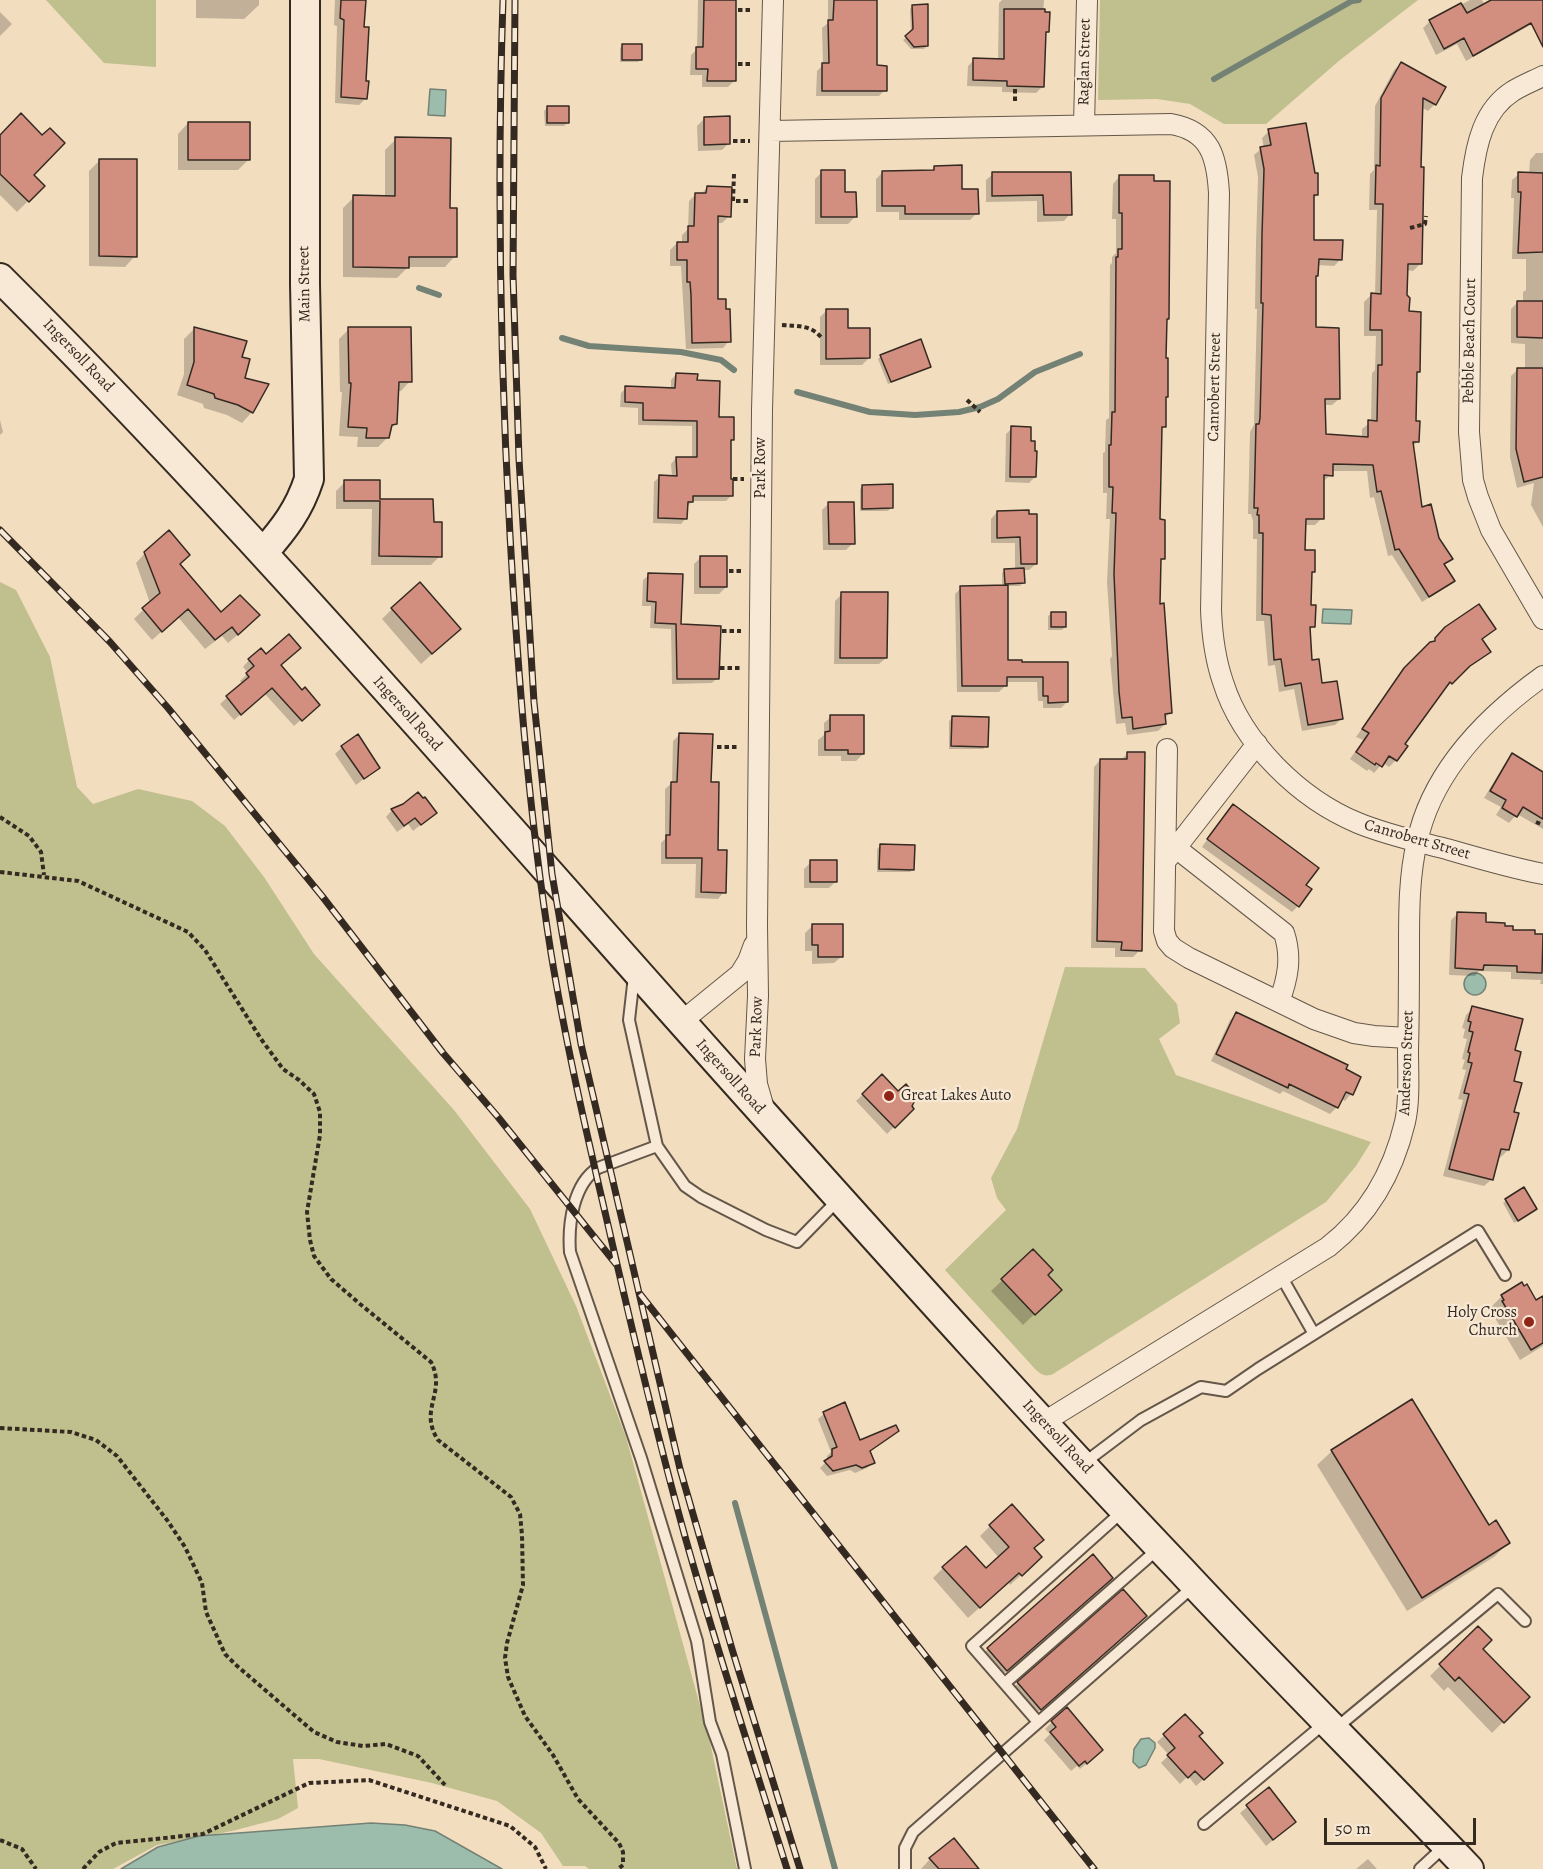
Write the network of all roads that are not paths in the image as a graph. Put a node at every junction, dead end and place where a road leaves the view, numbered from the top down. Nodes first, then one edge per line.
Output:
1 (305, 0) edge
2 (773, 0) edge
3 (1086, 0) edge
4 (1543, 76) edge
5 (1084, 125) junction
6 (770, 131) junction
7 (0, 278) edge
8 (262, 553) junction
9 (1543, 619) edge
10 (1543, 676) edge
11 (1257, 744) junction
12 (1167, 748) dead end
13 (1417, 841) junction
14 (1171, 854) junction
15 (1543, 874) edge
16 (757, 936) junction
17 (635, 969) junction
18 (1279, 1002) junction
19 (681, 1022) junction
20 (1408, 1038) junction
21 (766, 1117) junction
22 (657, 1146) junction
23 (840, 1197) junction
24 (1504, 1275) dead end
25 (1281, 1276) junction
26 (1314, 1334) junction
27 (1044, 1422) junction
28 (1083, 1464) junction
29 (1124, 1509) junction
30 (1159, 1547) junction
31 (1195, 1585) junction
32 (1525, 1621) dead end
33 (1005, 1683) junction
34 (1038, 1722) junction
35 (1331, 1725) junction
36 (1204, 1824) dead end
37 (1446, 1845) junction
38 (745, 1869) edge
39 (905, 1869) edge
40 (1420, 1869) edge
41 (1469, 1869) edge

1 - 8 main road, Main Street
2 - 6 street, Park Row
3 - 5 street, Raglan Street
4 - 9 street, Pebble Beach Court
5 - 6 street, Canrobert Street
5 - 11 street, Canrobert Street
6 - 16 street, Park Row
7 - 8 main road, Ingersoll Road
8 - 17 main road, Ingersoll Road
10 - 13 street, Anderson Street
11 - 13 street, Canrobert Street
11 - 14 street
12 - 14 street
13 - 15 street, Canrobert Street
13 - 20 street, Anderson Street
14 - 18 street
14 - 18 street
16 - 19 street, Park Row
16 - 21 street, Park Row
17 - 19 main road, Ingersoll Road
17 - 22 lane
18 - 20 street
19 - 21 main road, Ingersoll Road
20 - 25 street, Anderson Street
21 - 23 main road, Ingersoll Road
22 - 23 lane
22 - 38 lane
23 - 27 main road, Ingersoll Road
24 - 26 lane
25 - 26 lane
25 - 27 street, Anderson Street
26 - 28 lane
27 - 28 main road, Ingersoll Road
28 - 29 main road, Ingersoll Road
29 - 30 main road, Ingersoll Road
29 - 33 lane
30 - 31 main road, Ingersoll Road
30 - 33 lane
31 - 34 lane
31 - 35 main road, Ingersoll Road
32 - 35 lane
33 - 34 lane
34 - 39 lane
35 - 36 lane
35 - 37 main road, Ingersoll Road
37 - 40 lane
37 - 41 main road, Ingersoll Road

